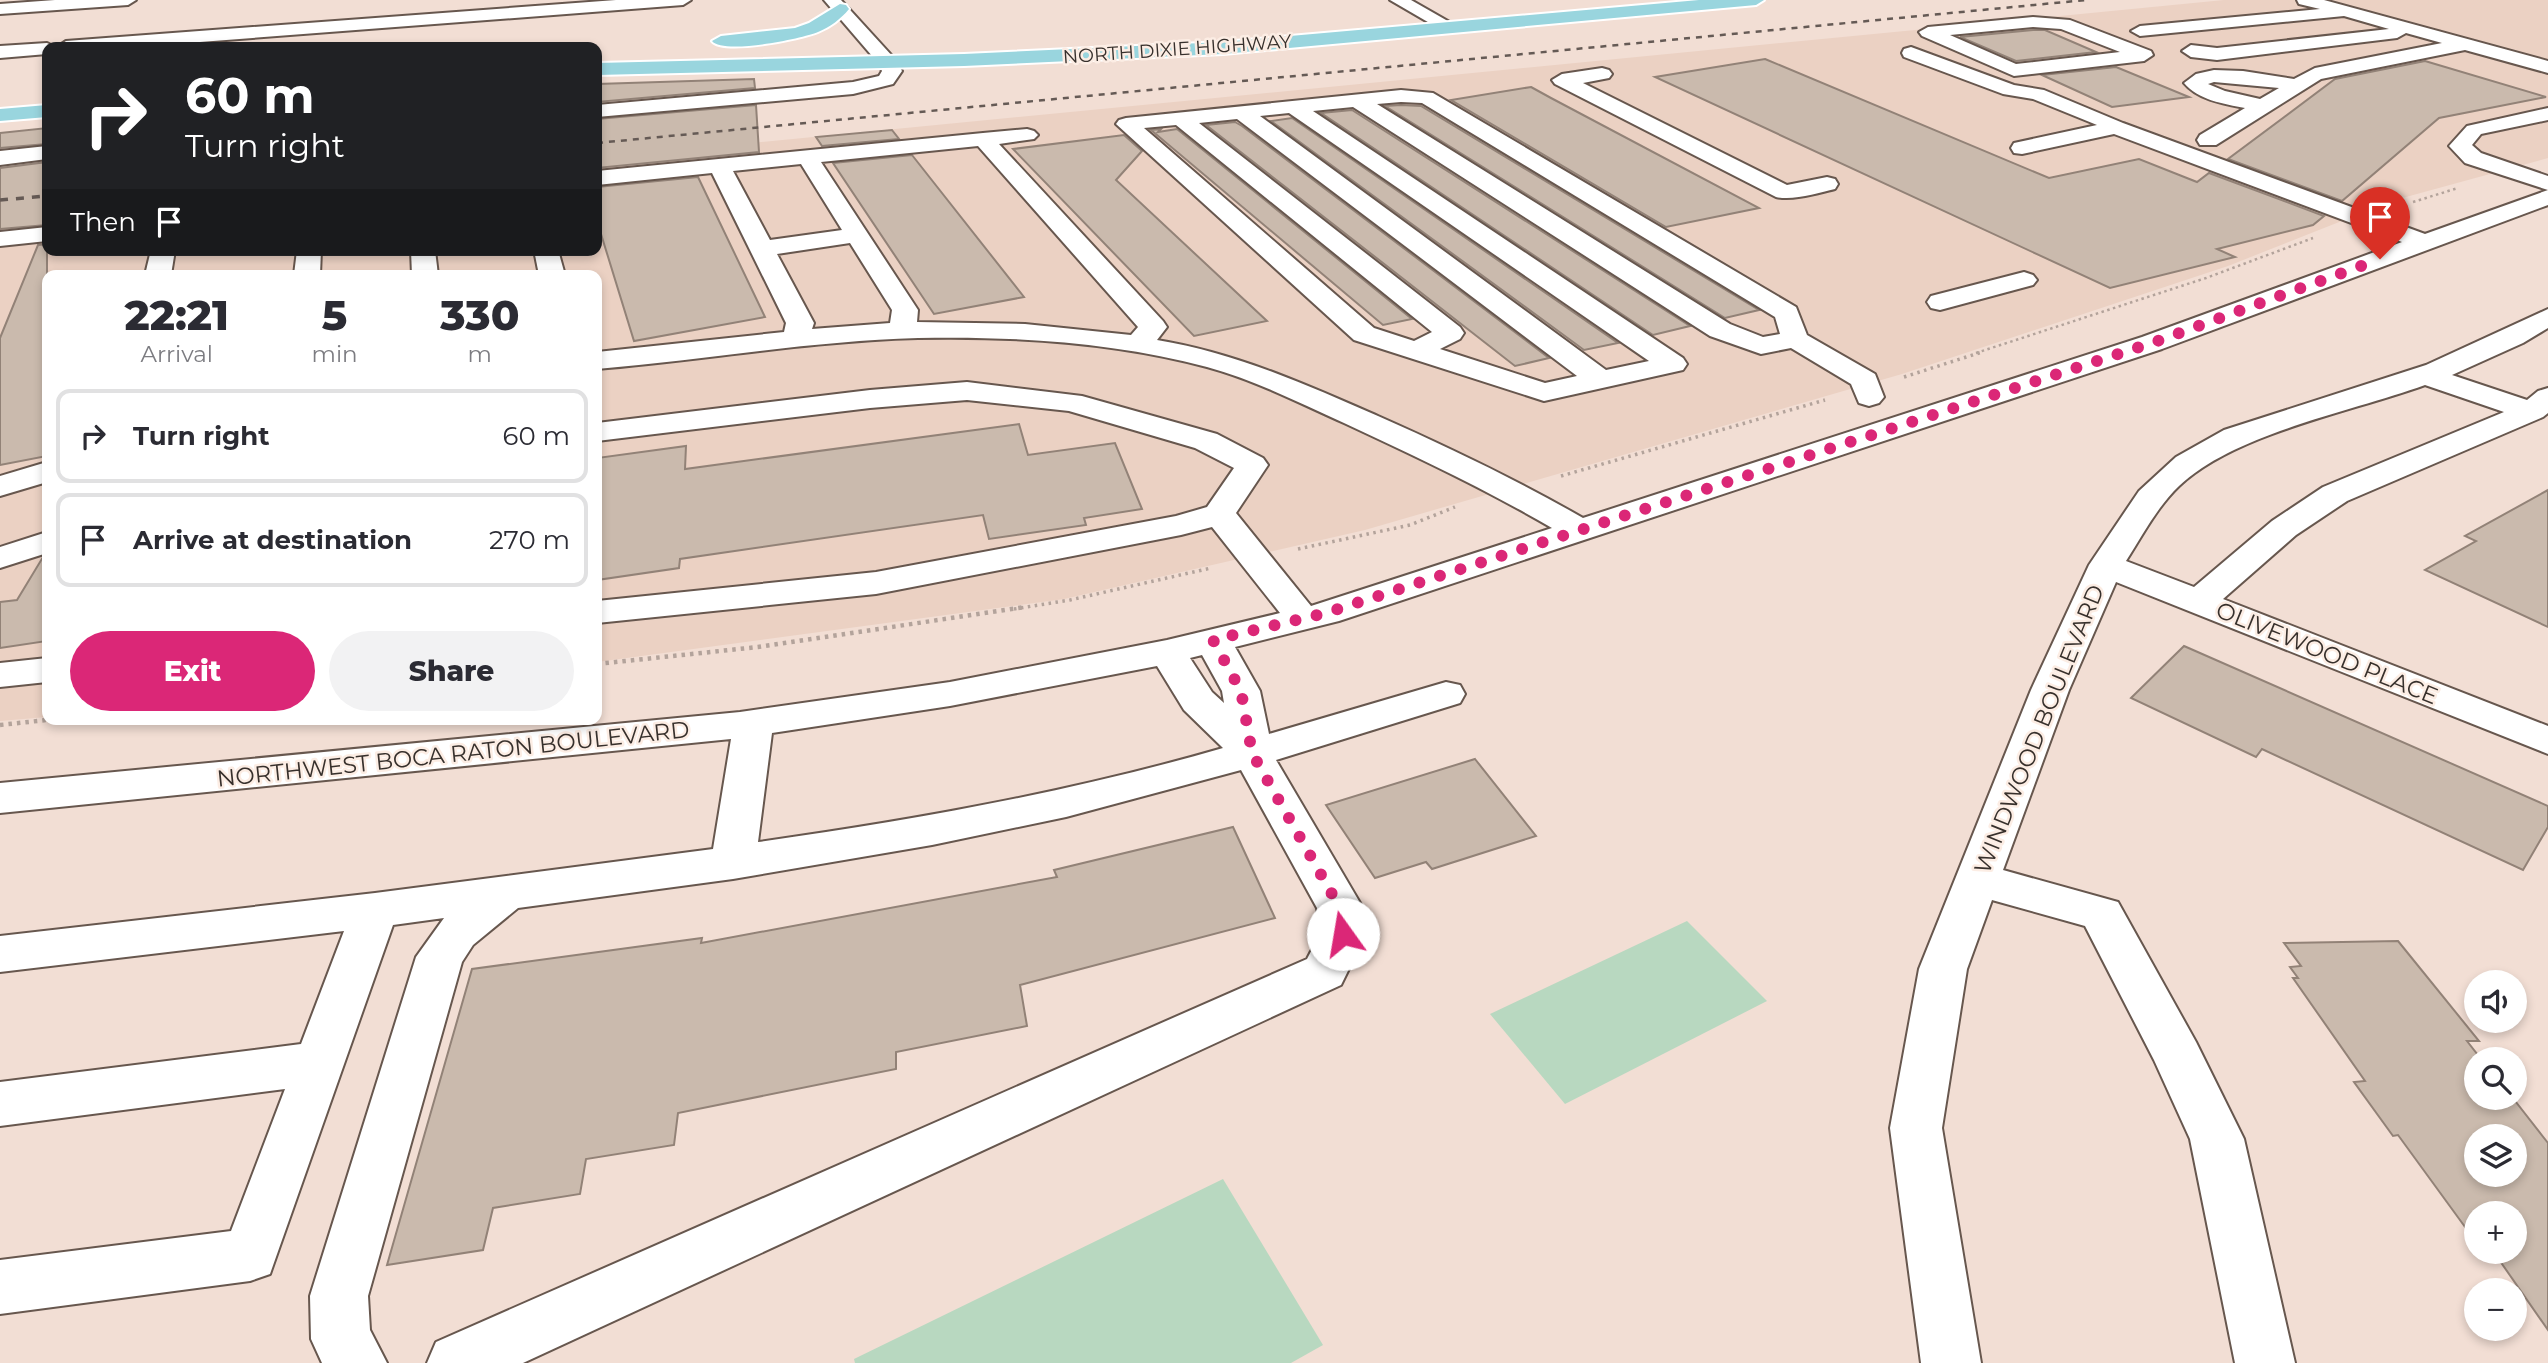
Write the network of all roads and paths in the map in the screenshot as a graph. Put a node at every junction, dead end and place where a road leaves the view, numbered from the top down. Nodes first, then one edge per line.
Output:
1 (128, 0) edge
2 (683, 0) edge
3 (1398, 0) edge
4 (1598, 0) edge
5 (1756, 0) edge
6 (2305, 0) edge
7 (836, 5) edge
8 (0, 9) edge
9 (2350, 12) junction
10 (1426, 15) junction
11 (2418, 22) junction
12 (2064, 24) junction
13 (1451, 28) junction
14 (2140, 31) junction
15 (132, 42) edge
16 (707, 43) dead end
17 (2466, 44) junction
18 (42, 49) edge
19 (638, 49) dead end
20 (2191, 51) junction
21 (0, 52) edge
22 (602, 53) edge
23 (1911, 53) dead end
24 (602, 54) edge
25 (880, 54) junction
26 (2548, 54) edge
27 (2144, 55) junction
28 (2512, 57) junction
29 (2548, 67) edge
30 (602, 69) edge
31 (1602, 74) dead end
32 (2297, 85) junction
33 (42, 97) edge
34 (0, 101) edge
35 (1358, 101) junction
36 (2262, 106) junction
37 (1293, 107) junction
38 (42, 111) edge
39 (602, 111) edge
40 (1241, 113) junction
41 (2548, 114) edge
42 (0, 115) edge
43 (1181, 119) junction
44 (2116, 127) junction
45 (1027, 135) dead end
46 (984, 139) junction
47 (2208, 140) dead end
48 (2022, 148) dead end
49 (42, 154) edge
50 (807, 157) junction
51 (0, 158) edge
52 (719, 166) junction
53 (2517, 172) junction
54 (602, 178) edge
55 (2548, 183) edge
56 (1827, 184) dead end
57 (2548, 197) edge
58 (2362, 219) junction
59 (42, 235) edge
60 (857, 235) junction
61 (2424, 242) junction
62 (6, 245) edge
63 (762, 249) junction
64 (2024, 280) dead end
65 (1940, 302) dead end
66 (2548, 317) edge
67 (902, 331) junction
68 (1795, 339) junction
69 (795, 340) junction
70 (1138, 345) junction
71 (1761, 346) junction
72 (1417, 351) junction
73 (602, 360) edge
74 (2423, 374) junction
75 (1601, 380) junction
76 (1861, 393) junction
77 (2540, 404) edge
78 (1912, 422) junction
79 (602, 431) edge
80 (42, 473) edge
81 (0, 486) edge
82 (1510, 491) junction
83 (1219, 514) junction
84 (1580, 530) junction
85 (42, 544) edge
86 (0, 558) edge
87 (1255, 559) junction
88 (2106, 565) junction
89 (2197, 601) junction
90 (602, 611) edge
91 (1303, 619) junction
92 (1213, 640) junction
93 (1167, 652) junction
94 (602, 663) edge
95 (42, 671) edge
96 (0, 675) edge
97 (1446, 694) dead end
98 (42, 720) edge
99 (754, 723) junction
100 (0, 724) edge
101 (2548, 741) edge
102 (1252, 753) junction
103 (0, 798) edge
104 (733, 863) junction
105 (1977, 879) junction
106 (506, 893) junction
107 (375, 910) junction
108 (0, 954) edge
109 (320, 1063) junction
110 (0, 1104) edge
111 (0, 1287) edge
112 (357, 1363) edge
113 (457, 1363) edge
114 (1951, 1363) edge
115 (2265, 1363) edge

1 - 8 street
2 - 15 street
3 - 10 street
4 - 10 main road, NORTH DIXIE HIGHWAY
5 - 13 main road, NORTH DIXIE HIGHWAY
6 - 9 street
7 - 16 main road
7 - 25 street
9 - 11 street
9 - 14 street
10 - 13 street
10 - 25 main road, NORTH DIXIE HIGHWAY
11 - 17 street
11 - 20 street
12 - 14 street
12 - 27 street
12 - 27 street
13 - 25 main road, NORTH DIXIE HIGHWAY
14 - 20 street
17 - 28 street
17 - 32 street
18 - 21 street
19 - 22 main road
20 - 27 street
23 - 44 street
24 - 25 main road, NORTH DIXIE HIGHWAY
25 - 30 main road, NORTH DIXIE HIGHWAY
25 - 39 street
26 - 28 street
28 - 29 street
31 - 56 street
32 - 36 street
32 - 36 street
33 - 34 main road
35 - 37 street
35 - 68 street
35 - 71 street
36 - 47 street
37 - 40 street
37 - 75 street
38 - 42 main road
40 - 43 street
40 - 75 street
41 - 53 street
43 - 72 street
43 - 72 street
44 - 48 street
44 - 58 street
45 - 46 street
46 - 50 street
46 - 70 street
49 - 51 street
50 - 52 street
50 - 60 street
52 - 54 street
52 - 63 street
53 - 55 street
53 - 58 path
57 - 61 street, NORTHWEST BOCA RATON BOULEVARD
58 - 61 street
58 - 76 path
59 - 62 street
60 - 63 street
60 - 67 street
61 - 78 street, NORTHWEST BOCA RATON BOULEVARD
63 - 69 street
64 - 65 street
66 - 74 street, WINDWOOD BOULEVARD
67 - 69 street
67 - 70 street
68 - 71 street
68 - 76 street
69 - 73 street
70 - 82 street
71 - 76 street
72 - 75 street
74 - 77 street
74 - 88 street, WINDWOOD BOULEVARD
76 - 78 street
76 - 82 path
77 - 89 street
78 - 84 street, NORTHWEST BOCA RATON BOULEVARD
79 - 83 street
80 - 81 street
82 - 84 street
82 - 87 path
83 - 87 street
83 - 90 street
84 - 91 street, NORTHWEST BOCA RATON BOULEVARD
85 - 86 street
87 - 91 street
87 - 94 path
88 - 89 street, OLIVEWOOD PLACE
88 - 105 street, WINDWOOD BOULEVARD
89 - 101 street, OLIVEWOOD PLACE
91 - 92 street, NORTHWEST BOCA RATON BOULEVARD
92 - 93 street, NORTHWEST BOCA RATON BOULEVARD
92 - 102 street
93 - 99 street, NORTHWEST BOCA RATON BOULEVARD
93 - 102 street
95 - 96 street
97 - 102 street
98 - 100 path
99 - 103 street, NORTHWEST BOCA RATON BOULEVARD
99 - 104 street
102 - 104 street
102 - 113 street
104 - 106 street
105 - 114 street, WINDWOOD BOULEVARD
105 - 115 street
106 - 107 street
106 - 112 street
107 - 108 street
107 - 109 street
109 - 110 street
109 - 111 street

